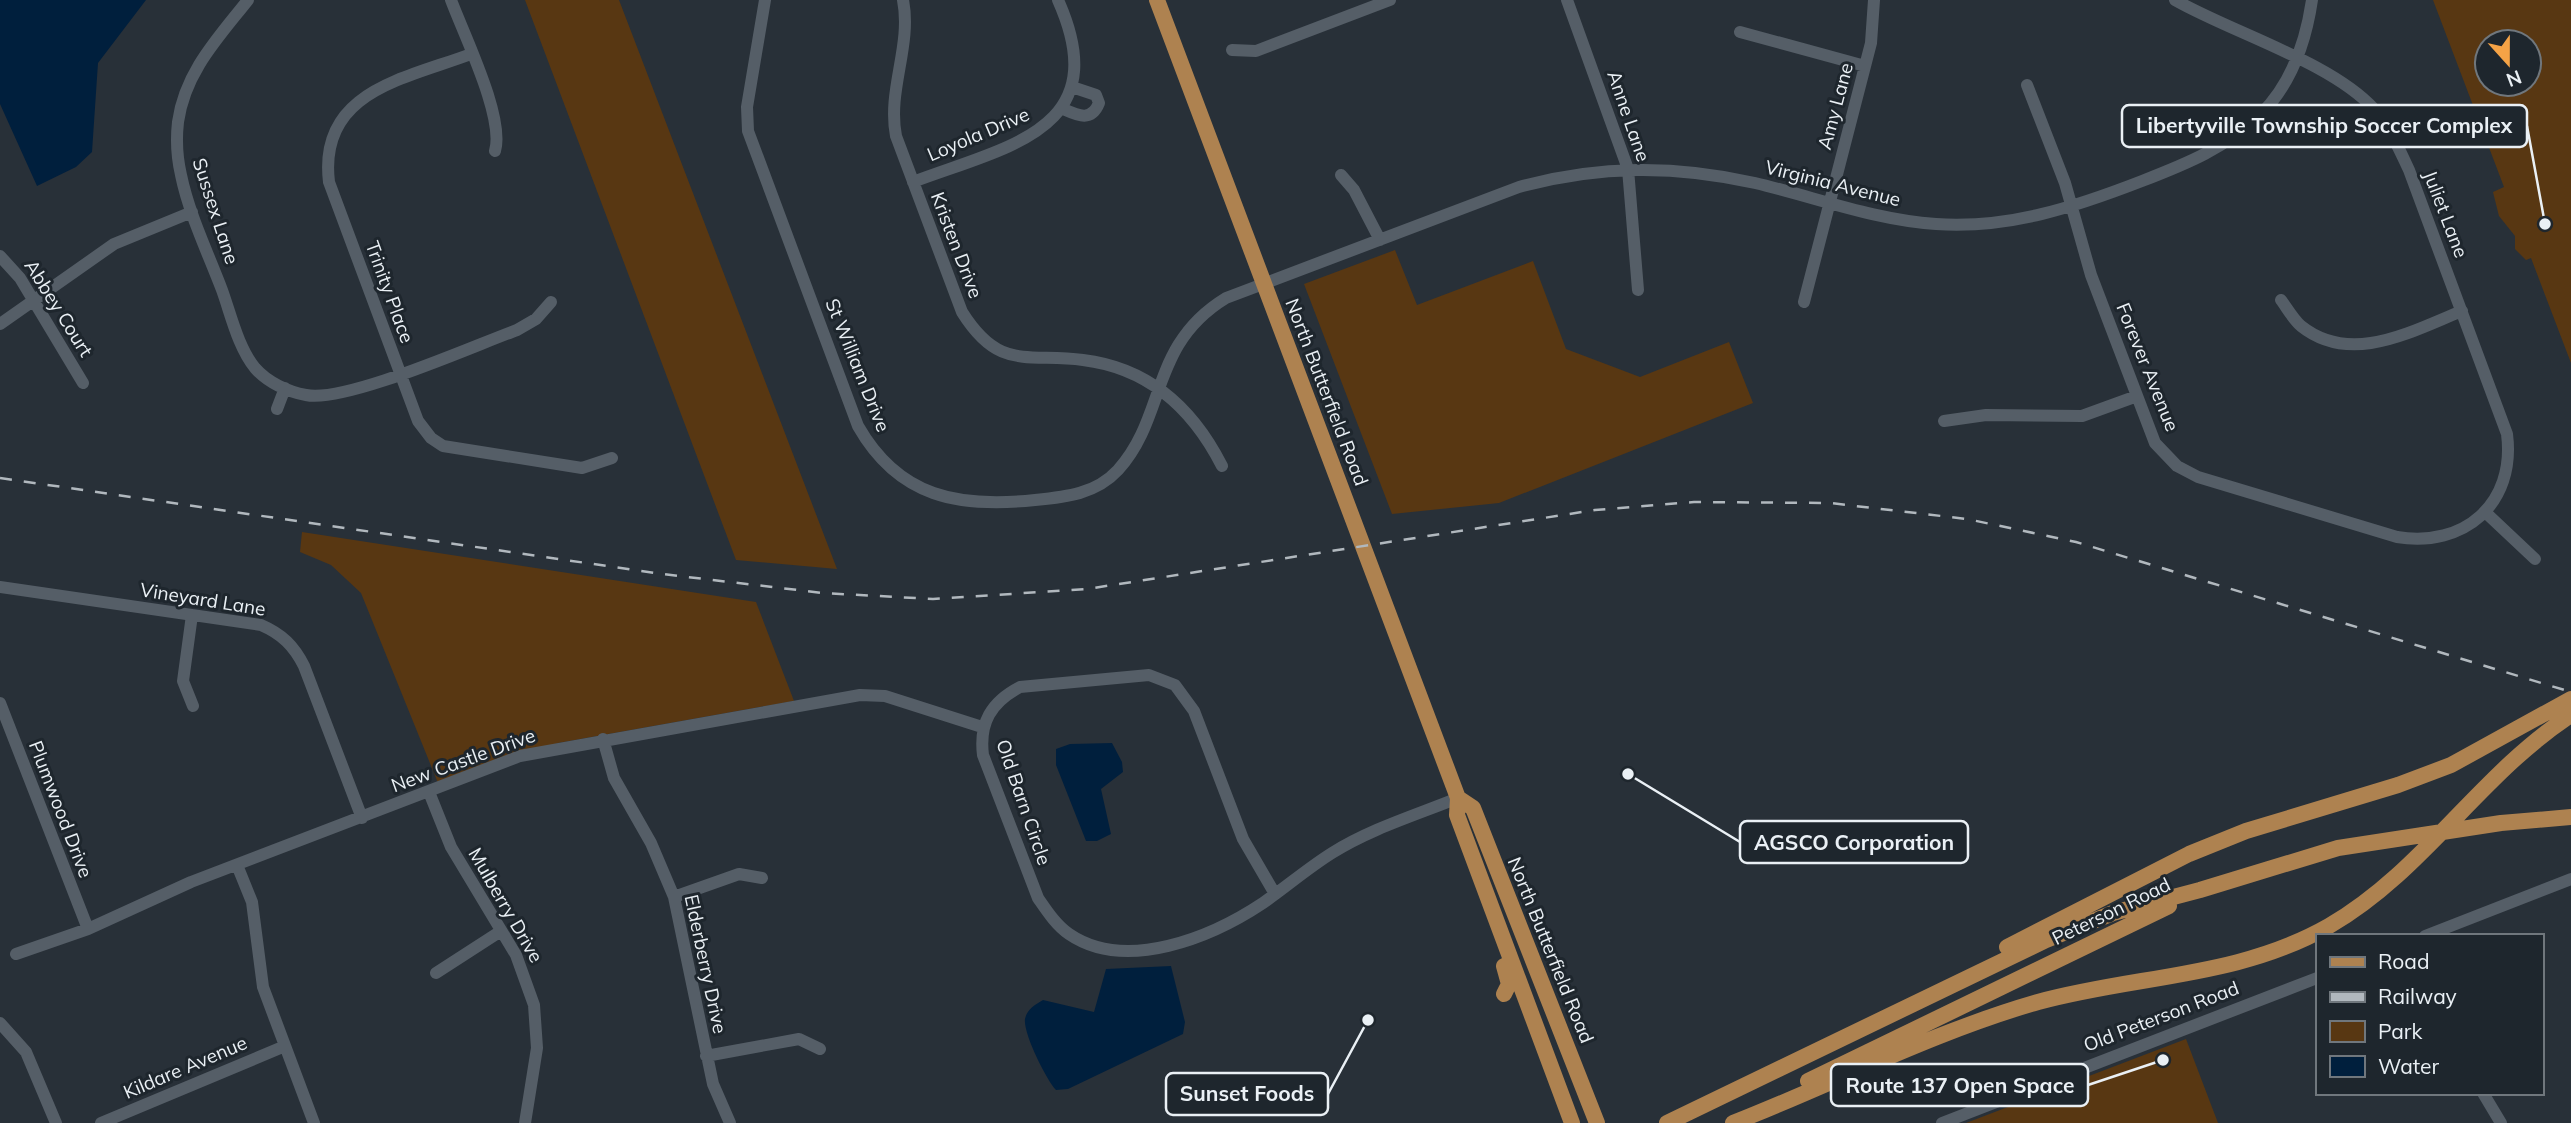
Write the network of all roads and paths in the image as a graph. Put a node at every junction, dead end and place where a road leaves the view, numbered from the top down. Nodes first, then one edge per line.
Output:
1 (248, 0) edge
2 (451, 0) edge
3 (765, 0) edge
4 (904, 0) edge
5 (1058, 0) edge
6 (1157, 0) edge
7 (1567, 0) edge
8 (1874, 0) edge
9 (2175, 0) edge
10 (2312, 0) edge
11 (1387, 1) edge
12 (1740, 32) dead end
13 (1232, 50) dead end
14 (471, 54) junction
15 (2296, 59) junction
16 (1865, 66) junction
17 (2027, 85) dead end
18 (1072, 87) junction
19 (1061, 108) junction
20 (495, 151) dead end
21 (1628, 169) junction
22 (1341, 175) dead end
23 (913, 182) junction
24 (1829, 203) junction
25 (2071, 207) junction
26 (192, 212) junction
27 (1380, 240) junction
28 (0, 256) edge
29 (1264, 284) junction
30 (1638, 290) dead end
31 (2281, 300) dead end
32 (34, 301) junction
33 (551, 302) dead end
34 (1804, 302) dead end
35 (2462, 311) junction
36 (0, 324) edge
37 (400, 373) junction
38 (83, 383) dead end
39 (1158, 387) junction
40 (285, 388) junction
41 (2137, 396) junction
42 (277, 409) dead end
43 (1944, 421) dead end
44 (612, 458) dead end
45 (1222, 466) dead end
46 (2485, 512) junction
47 (2535, 559) dead end
48 (0, 587) edge
49 (192, 615) junction
50 (2571, 699) edge
51 (0, 703) edge
52 (193, 706) dead end
53 (2571, 715) edge
54 (982, 727) junction
55 (603, 739) junction
56 (429, 792) junction
57 (1458, 798) junction
58 (2571, 817) edge
59 (362, 818) junction
60 (237, 866) junction
61 (762, 878) dead end
62 (2571, 879) edge
63 (1481, 880) junction
64 (2200, 890) junction
65 (1275, 894) junction
66 (674, 897) junction
67 (88, 929) junction
68 (501, 931) junction
69 (2431, 934) edge
70 (16, 954) dead end
71 (1533, 959) junction
72 (436, 973) dead end
73 (2316, 978) edge
74 (1504, 994) dead end
75 (1524, 997) junction
76 (0, 1023) edge
77 (285, 1046) junction
78 (820, 1049) dead end
79 (706, 1056) junction
80 (1761, 1078) junction
81 (2484, 1095) edge
82 (56, 1123) edge
83 (101, 1123) edge
84 (314, 1123) edge
85 (525, 1123) edge
86 (730, 1123) edge
87 (1572, 1123) edge
88 (1597, 1123) edge
89 (1667, 1123) edge
90 (1724, 1123) edge
91 (1733, 1123) edge
92 (1942, 1123) edge
93 (2501, 1123) edge

1 - 26 street, Sussex Lane
2 - 14 street
3 - 39 street, St William Drive
4 - 23 street, Kristen Drive
5 - 18 street, Loyola Drive
6 - 29 main road, North Butterfield Road
7 - 21 street, Anne Lane
8 - 16 street, Amy Lane
9 - 15 street, Juliet Lane
10 - 15 street, Virginia Avenue
11 - 13 street
12 - 16 street
14 - 20 street
14 - 37 street, Trinity Place
15 - 25 street, Virginia Avenue
15 - 35 street, Juliet Lane
16 - 24 street, Amy Lane
17 - 25 street, Forever Avenue
18 - 19 street, Loyola Drive
18 - 19 street
19 - 23 street, Loyola Drive
21 - 24 street, Virginia Avenue
21 - 27 street, Virginia Avenue
21 - 30 street, Anne Lane
22 - 27 street
23 - 39 street, Kristen Drive
24 - 25 street, Virginia Avenue
24 - 34 street, Amy Lane
25 - 41 street, Forever Avenue
26 - 32 street
26 - 40 street, Sussex Lane
27 - 29 street, Virginia Avenue
28 - 32 street, Abbey Court
29 - 39 street, St William Drive
29 - 57 main road, North Butterfield Road
31 - 35 street
32 - 36 street
32 - 38 street, Abbey Court
33 - 37 street
35 - 46 street, Juliet Lane
37 - 40 street
37 - 44 street, Trinity Place
39 - 45 street, Kristen Drive
40 - 42 street
41 - 43 street
41 - 46 street, Forever Avenue
46 - 47 street
48 - 49 street, Vineyard Lane
49 - 52 street
49 - 59 street, Vineyard Lane
50 - 80 main road, Peterson Road
51 - 67 street, Plumwood Drive
53 - 91 main road
54 - 55 street, New Castle Drive
54 - 65 street, Old Barn Circle
54 - 65 street, Old Barn Circle
55 - 56 street, New Castle Drive
55 - 66 street, Elderberry Drive
56 - 59 street, New Castle Drive
56 - 68 street, Mulberry Drive
57 - 63 main road, North Butterfield Road
57 - 65 street, Old Barn Circle
57 - 71 main road, North Butterfield Road
58 - 64 main road
59 - 60 street, New Castle Drive
60 - 67 street, New Castle Drive
60 - 77 street
61 - 66 street
62 - 69 street
63 - 74 main road
63 - 75 main road, North Butterfield Road
64 - 80 main road, Peterson Road
64 - 90 main road, Peterson Road
66 - 79 street, Elderberry Drive
67 - 70 street, New Castle Drive
68 - 72 street
68 - 85 street, Mulberry Drive
71 - 75 main road
71 - 88 main road, North Butterfield Road
73 - 92 street, Old Peterson Road
75 - 87 main road, North Butterfield Road
76 - 82 street
77 - 83 street, Kildare Avenue
77 - 84 street
78 - 79 street
79 - 86 street, Elderberry Drive
80 - 89 main road, Peterson Road
81 - 93 street

